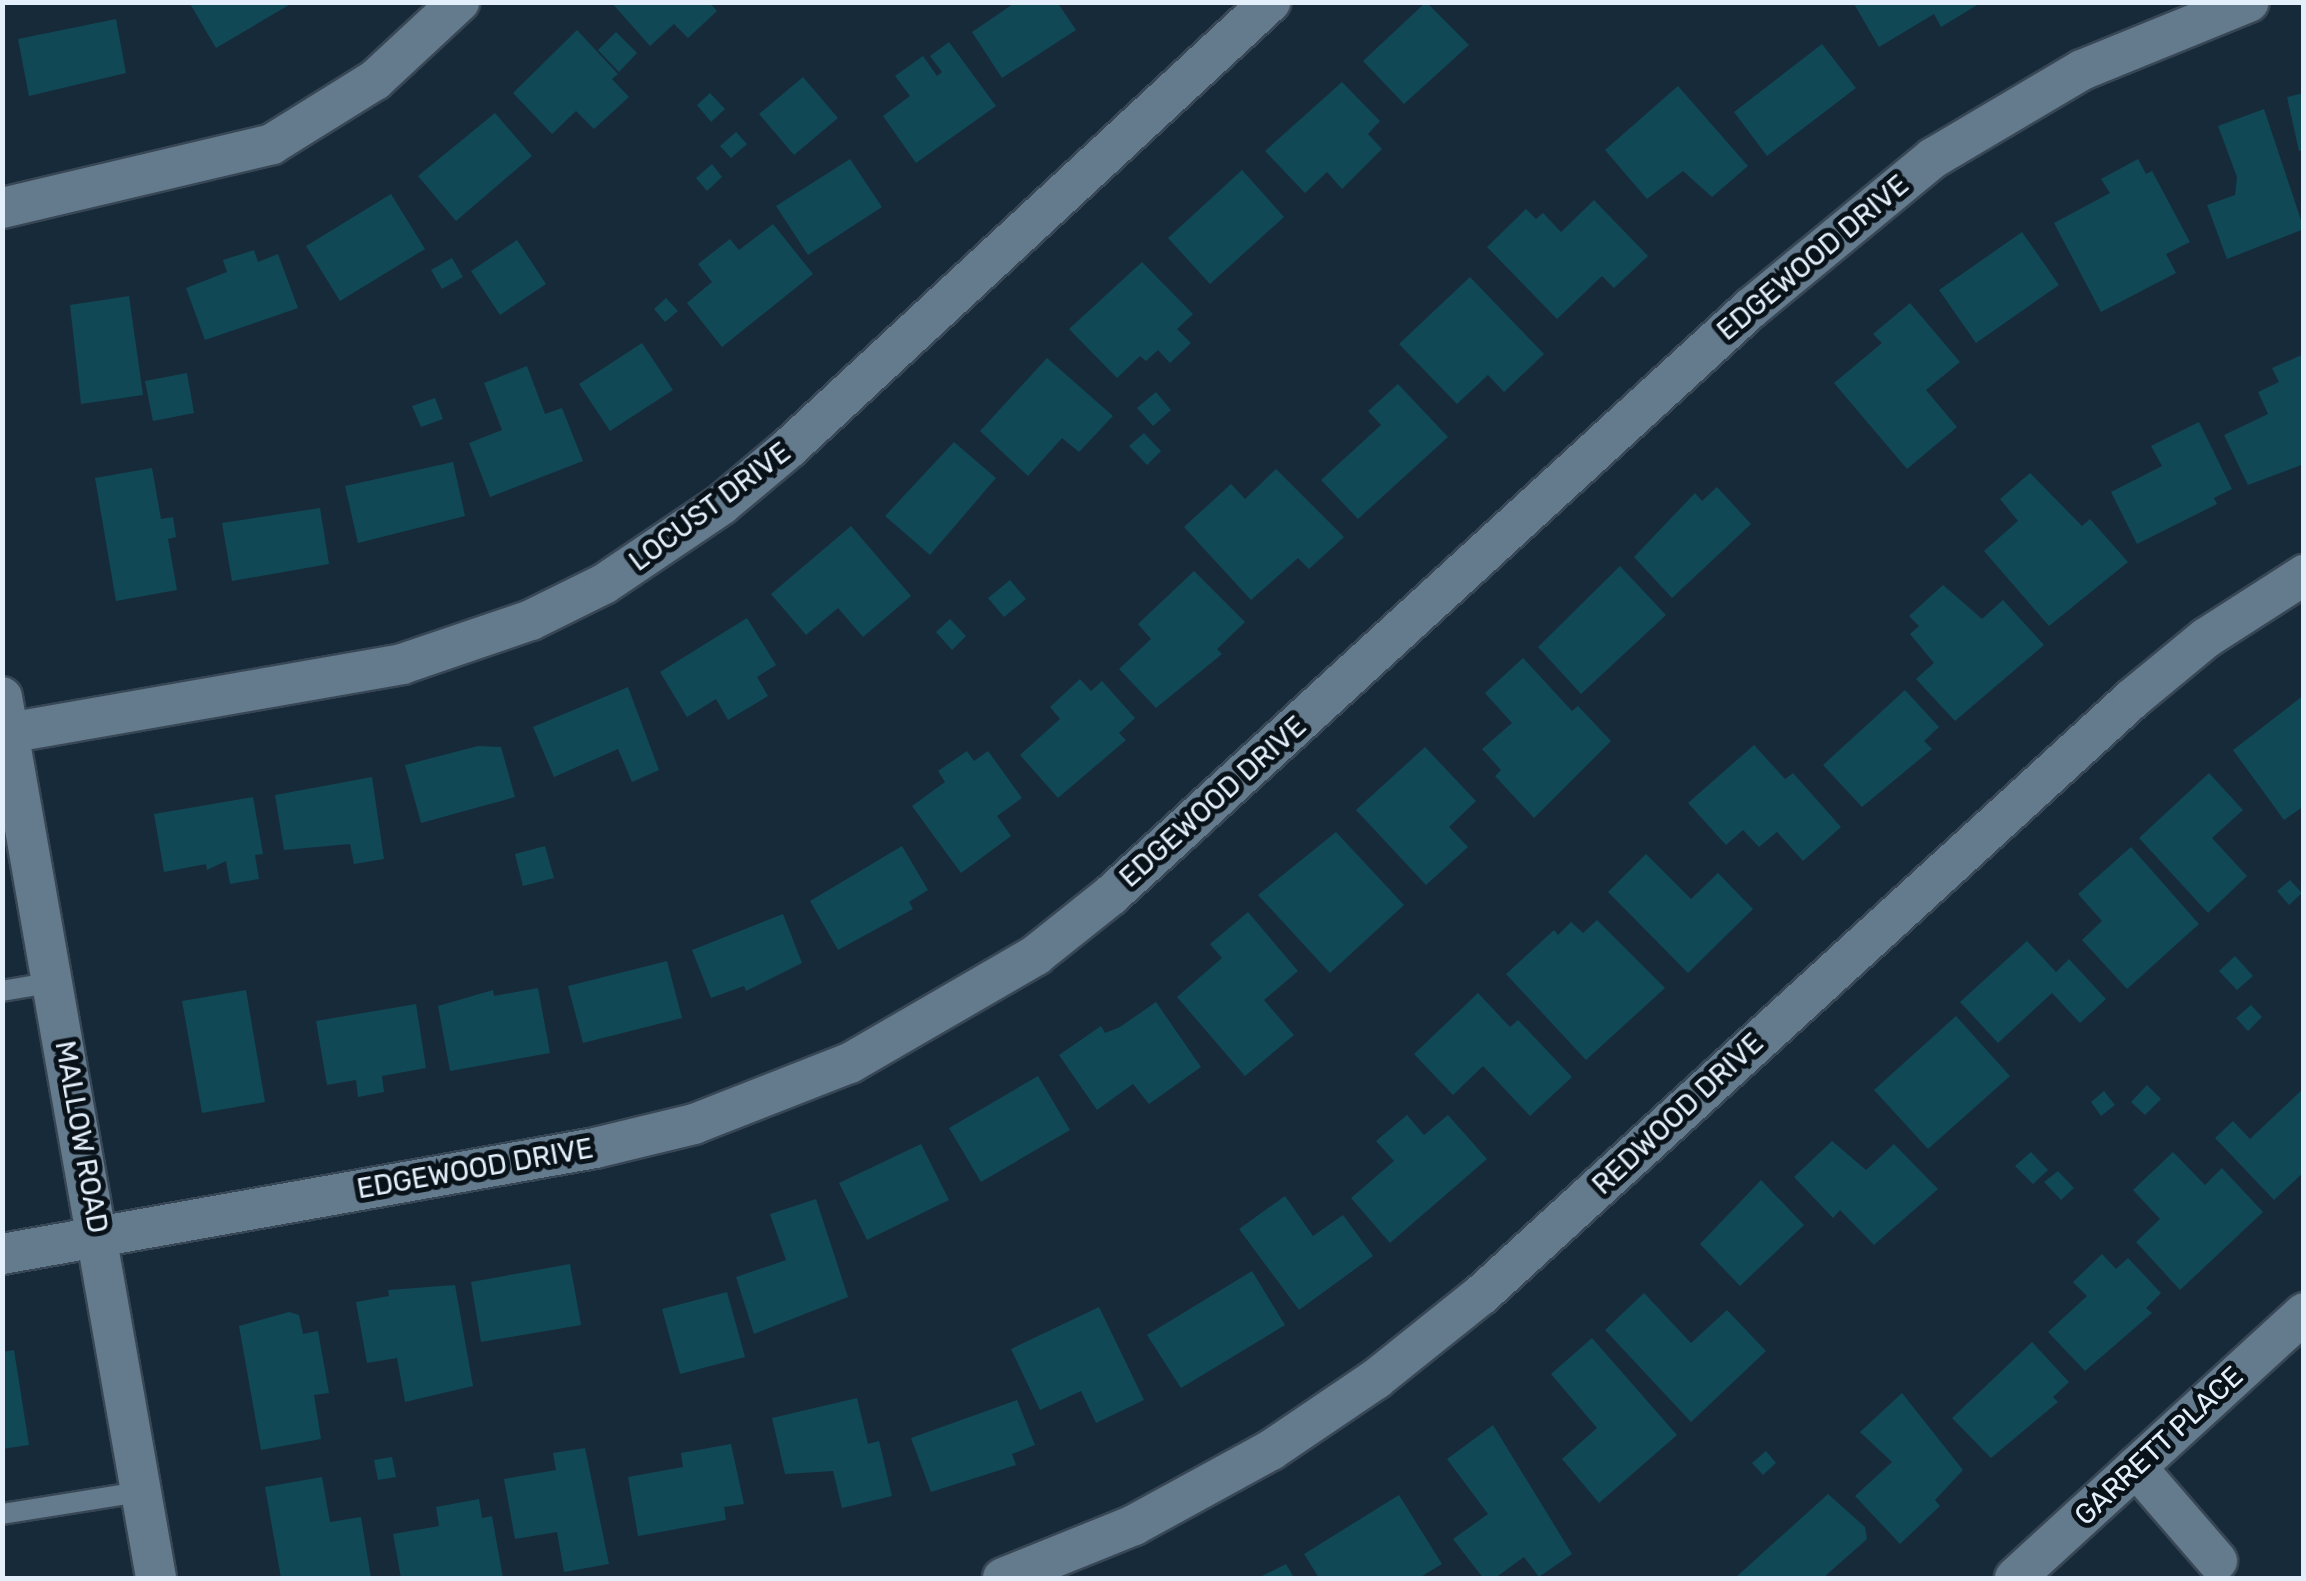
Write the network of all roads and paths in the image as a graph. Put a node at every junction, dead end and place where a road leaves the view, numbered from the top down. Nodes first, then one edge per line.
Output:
1 (459, 2) edge
2 (1270, 2) edge
3 (2236, 4) edge
4 (2, 208) edge
5 (2304, 575) edge
6 (4, 721) edge
7 (54, 982) junction
8 (2, 991) edge
9 (98, 1237) junction
10 (2, 1254) edge
11 (2304, 1313) edge
12 (2136, 1467) junction
13 (140, 1492) junction
14 (2, 1514) edge
15 (2217, 1561) dead end
16 (156, 1578) edge
17 (1002, 1578) edge
18 (2015, 1578) edge

1 - 4 street
2 - 6 street, LOCUST DRIVE
3 - 9 street, EDGEWOOD DRIVE
5 - 17 street, REDWOOD DRIVE
6 - 7 street, MALLOW ROAD
7 - 8 lane
7 - 9 street, MALLOW ROAD
9 - 10 street, EDGEWOOD DRIVE
9 - 13 street, MALLOW ROAD
11 - 12 street, GARRETT PLACE
12 - 15 street
12 - 18 street, GARRETT PLACE
13 - 14 lane
13 - 16 street, MALLOW ROAD

